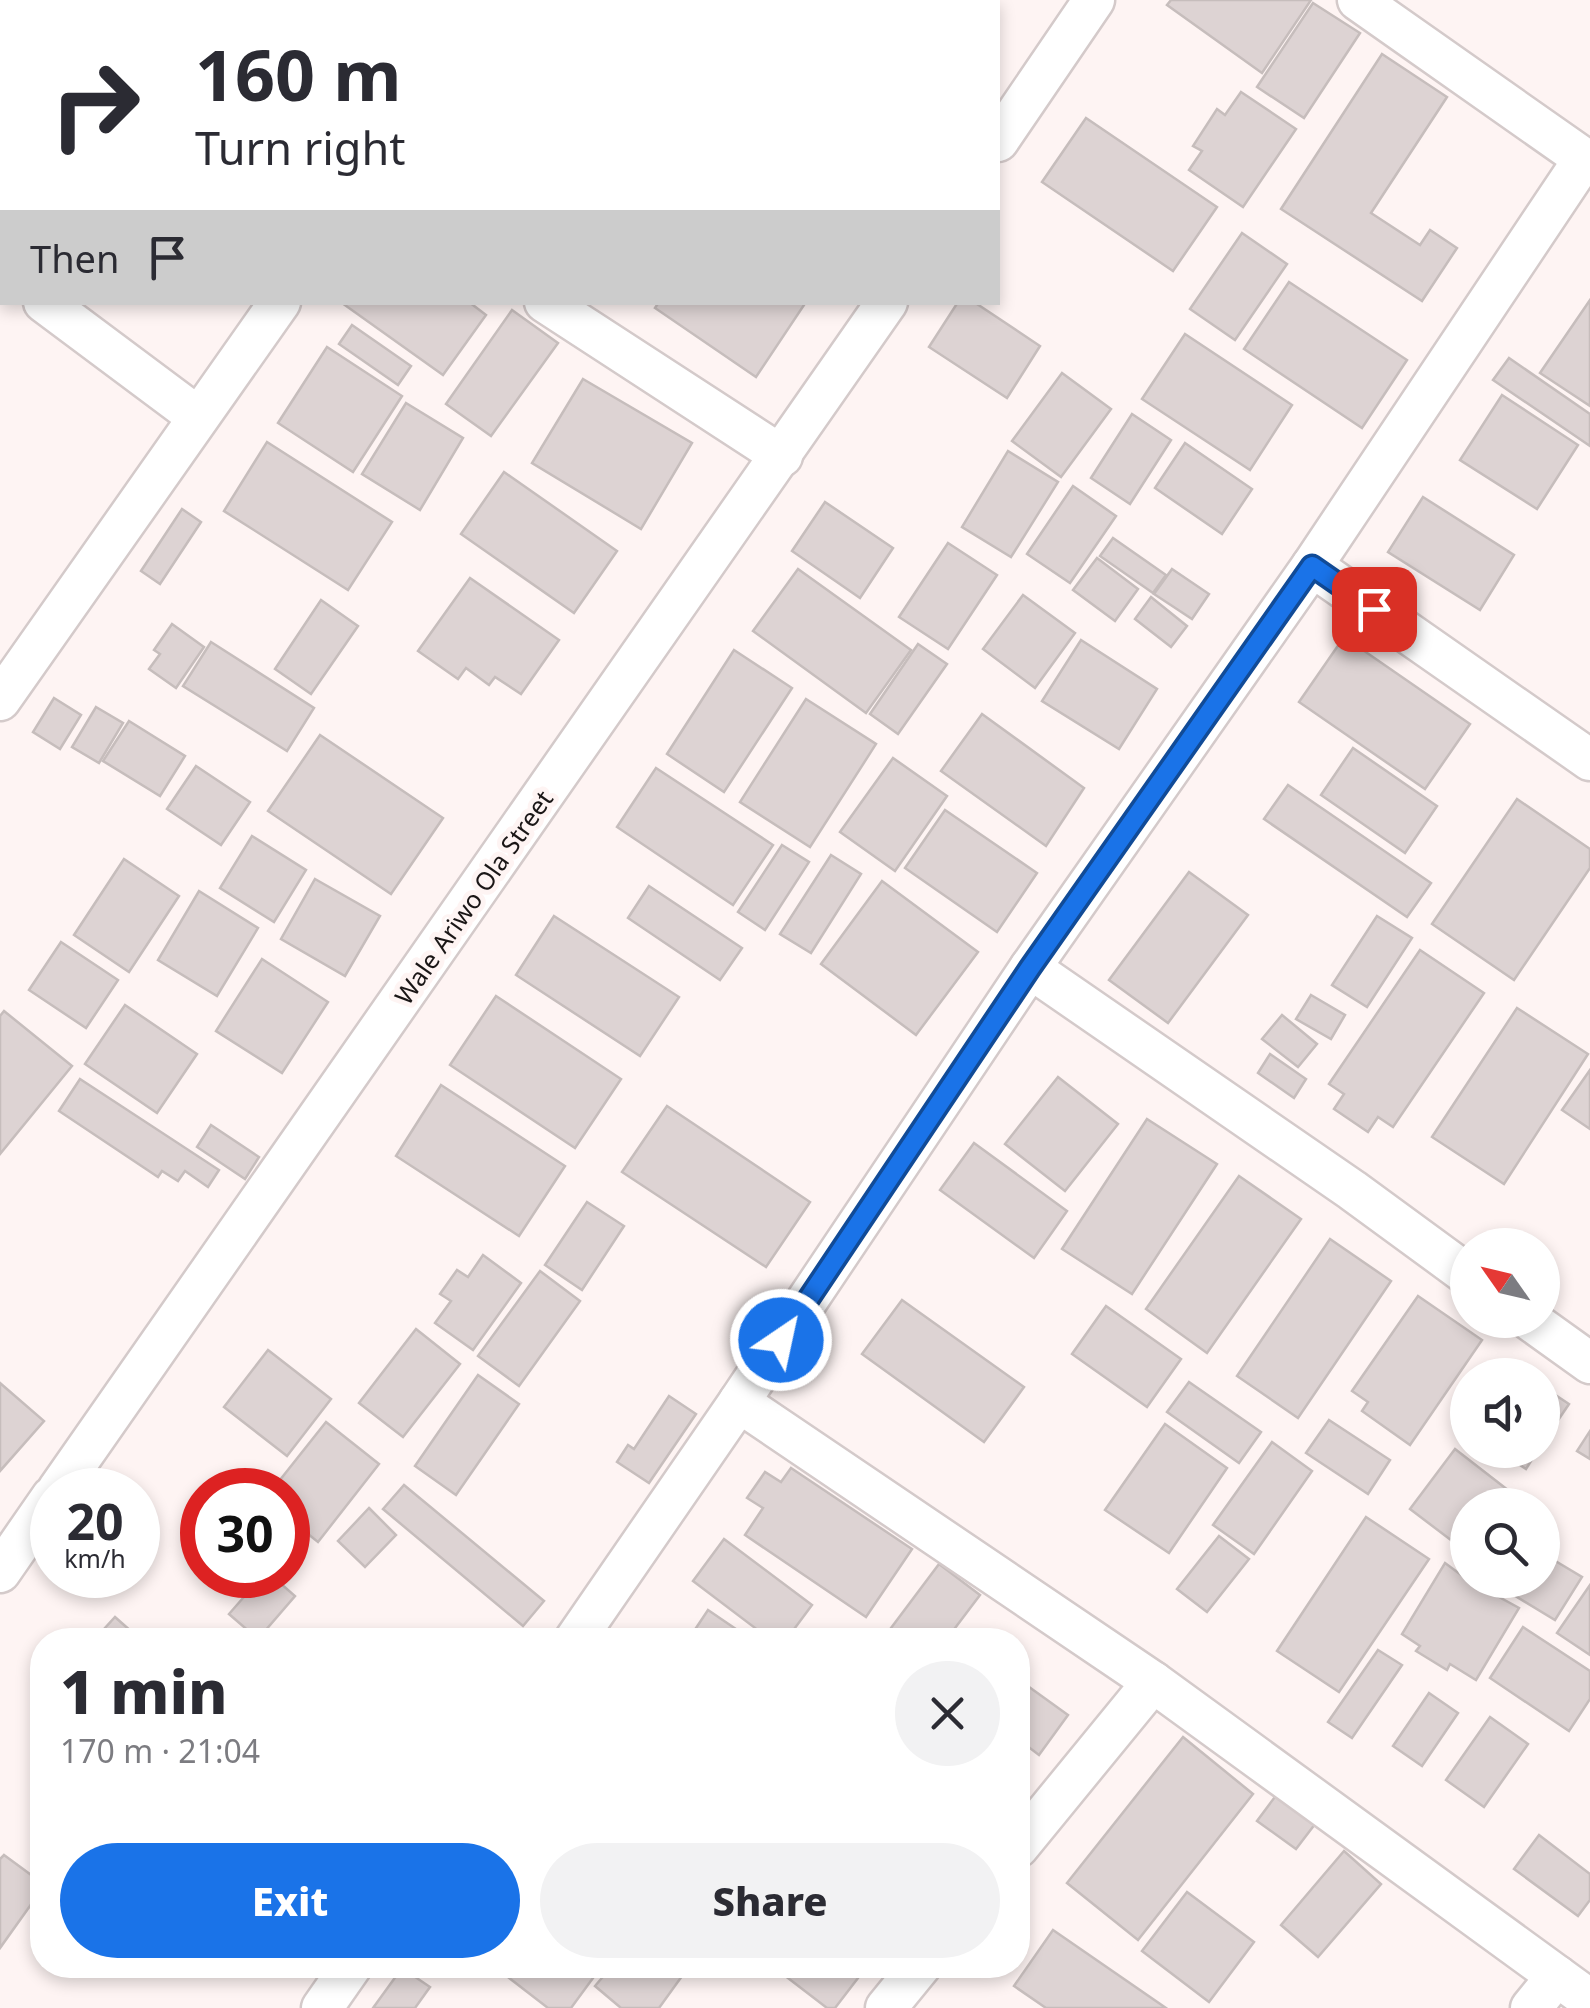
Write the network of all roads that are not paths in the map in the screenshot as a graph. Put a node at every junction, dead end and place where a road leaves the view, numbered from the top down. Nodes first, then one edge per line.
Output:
1 (1094, 0) edge
2 (1358, 0) edge
3 (1000, 138) edge
4 (1587, 161) edge
5 (48, 305) edge
6 (278, 305) edge
7 (550, 305) edge
8 (884, 305) edge
9 (198, 417) junction
10 (782, 456) junction
11 (1312, 566) junction
12 (0, 700) edge
13 (1590, 760) edge
14 (1030, 968) junction
15 (1450, 1262) edge
16 (1555, 1338) edge
17 (1590, 1363) edge
18 (739, 1402) junction
19 (73, 1468) edge
20 (30, 1529) edge
21 (0, 1572) edge
22 (584, 1628) edge
23 (1153, 1682) junction
24 (1030, 1832) edge
25 (1557, 1976) junction
26 (343, 1978) edge
27 (910, 1978) edge
28 (1590, 2000) edge
29 (322, 2008) edge
30 (886, 2008) edge
31 (1531, 2008) edge

1 - 3 street
2 - 4 street
4 - 11 street
5 - 9 street
6 - 9 street
7 - 10 street
8 - 10 street, Wale Ariwo Ola Street
9 - 12 street
10 - 19 street, Wale Ariwo Ola Street
11 - 13 street
11 - 14 street
14 - 15 street
14 - 18 street
16 - 17 street
18 - 22 street
18 - 23 street
20 - 21 street
23 - 24 street
23 - 25 street
25 - 28 street
25 - 31 street
26 - 29 street
27 - 30 street

